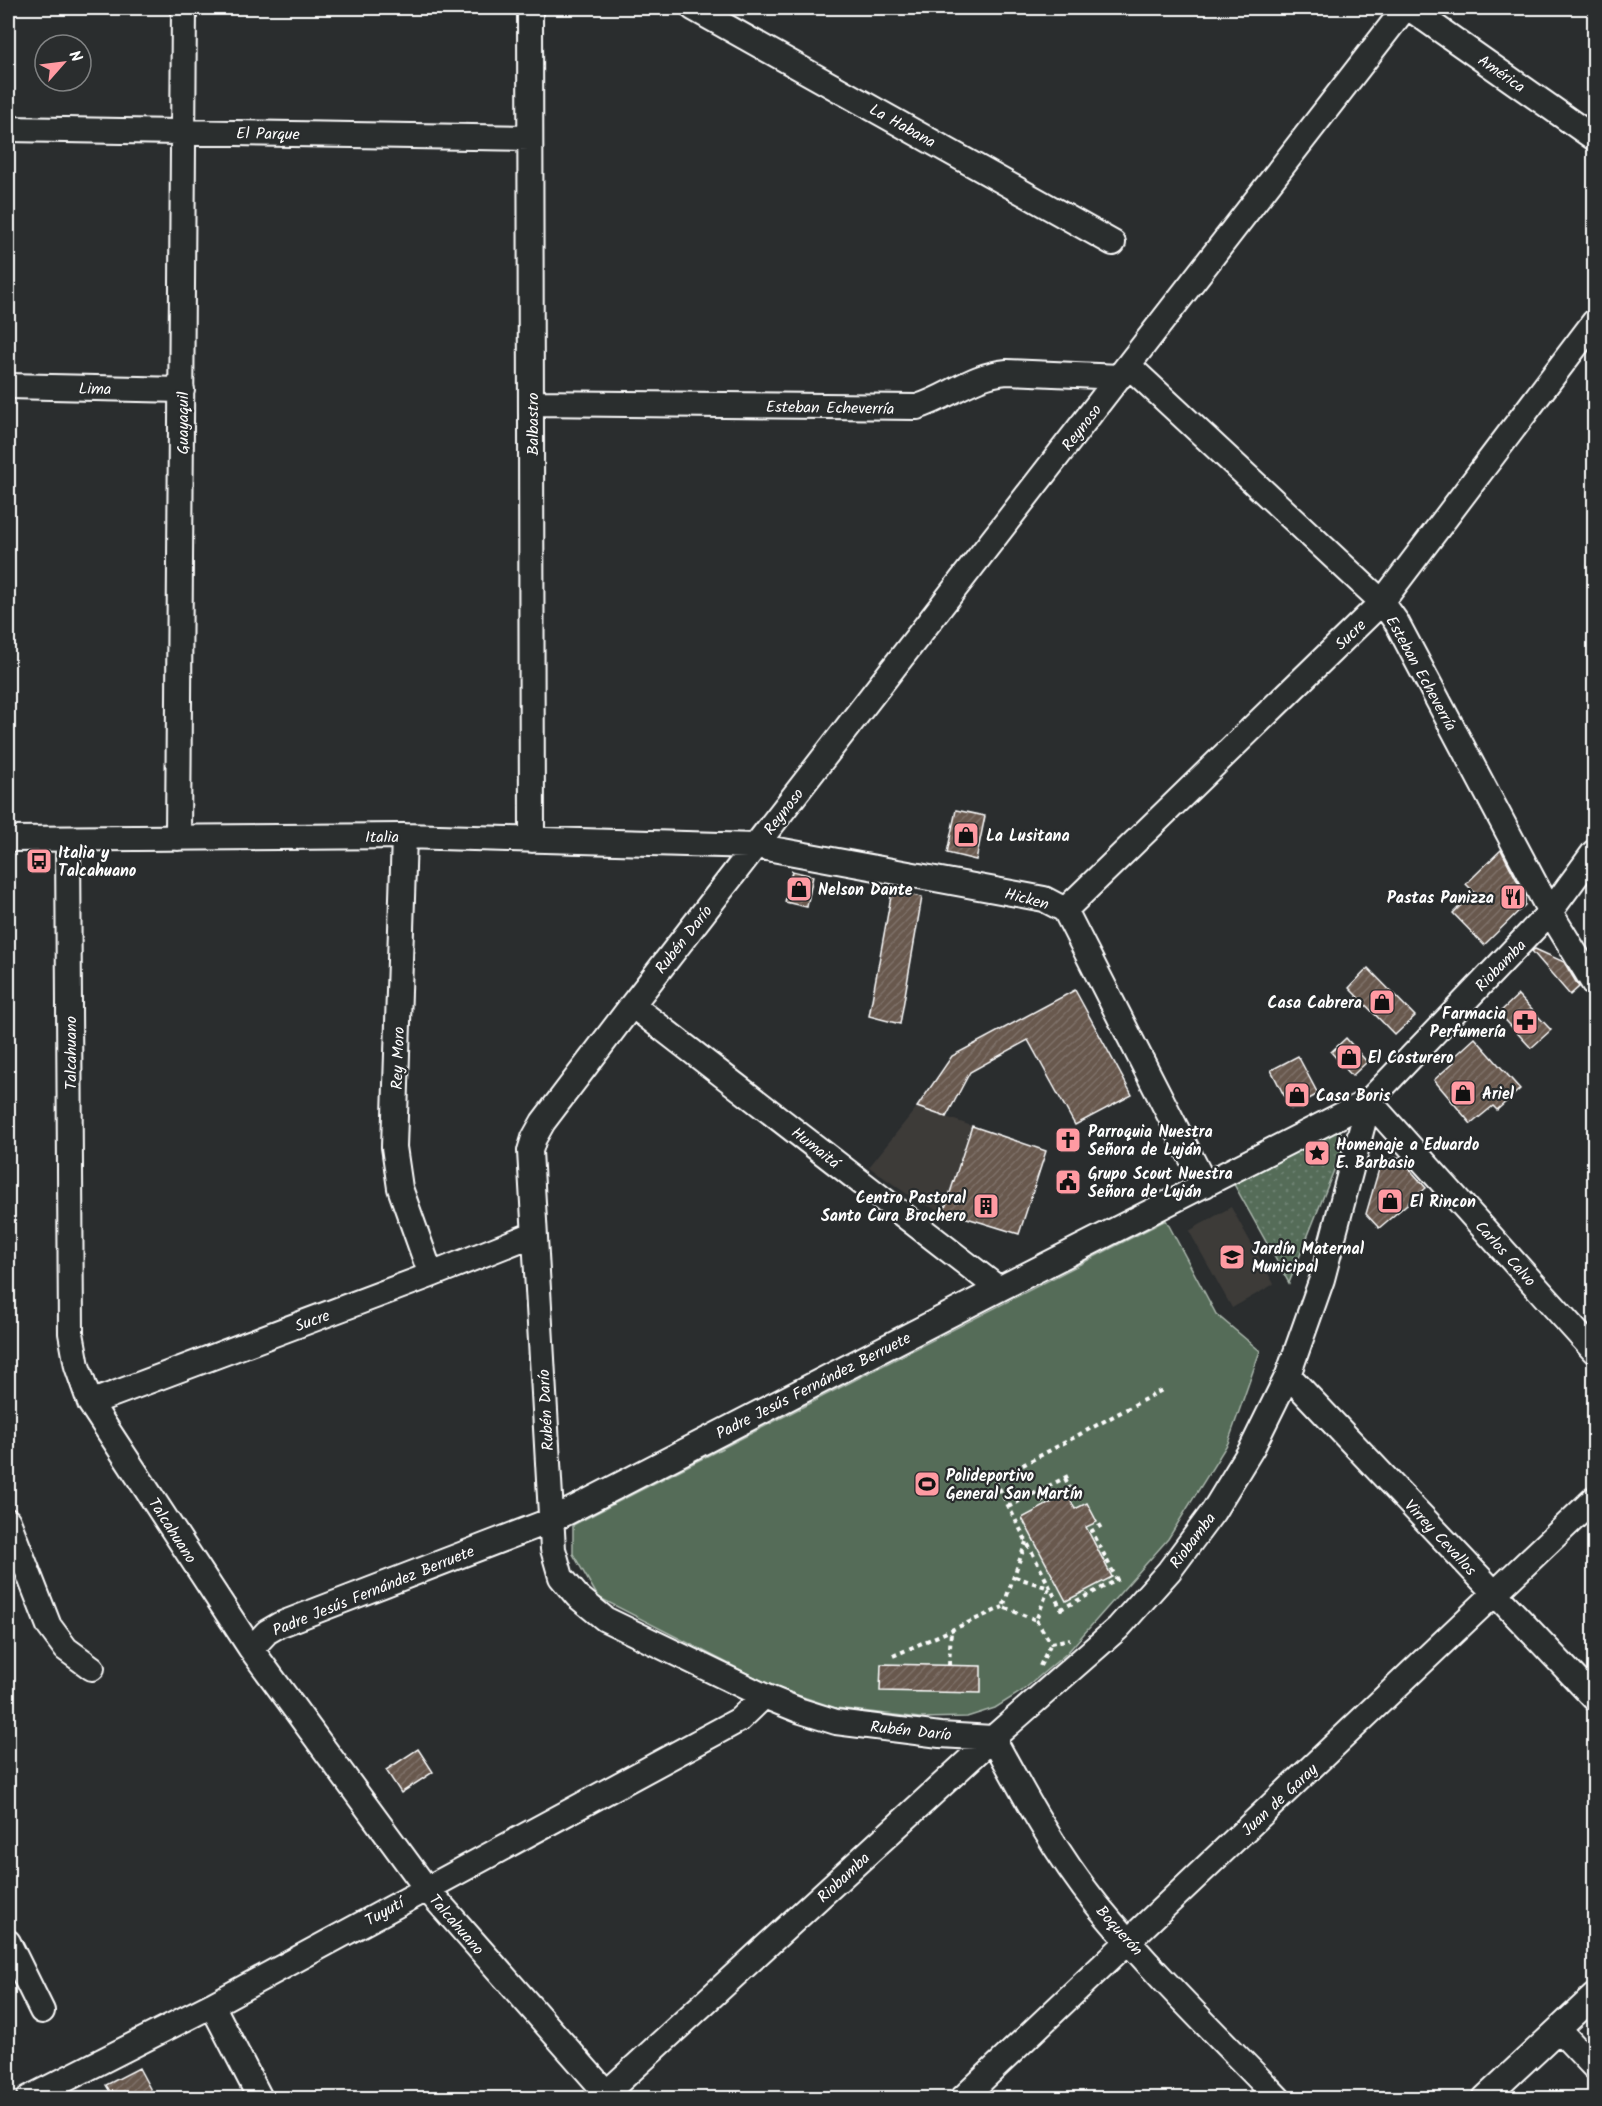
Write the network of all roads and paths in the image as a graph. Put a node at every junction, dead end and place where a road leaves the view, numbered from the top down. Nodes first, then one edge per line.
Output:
1 (184, 8) edge
2 (530, 8) edge
3 (693, 8) edge
4 (1407, 8) edge
5 (8, 129) edge
6 (183, 131) junction
7 (529, 138) junction
8 (1594, 138) edge
9 (1113, 243) dead end
10 (1594, 322) edge
11 (1125, 371) junction
12 (8, 386) edge
13 (182, 390) junction
14 (532, 403) junction
15 (1382, 602) junction
16 (404, 836) junction
17 (178, 838) junction
18 (8, 839) edge
19 (69, 839) junction
20 (532, 840) junction
21 (756, 846) junction
22 (1594, 852) edge
23 (1065, 910) junction
24 (1551, 912) junction
25 (1594, 984) edge
26 (632, 1005) junction
27 (1369, 1101) junction
28 (1205, 1185) junction
29 (534, 1234) junction
30 (431, 1275) junction
31 (999, 1289) junction
32 (1594, 1351) edge
33 (1288, 1375) junction
34 (1162, 1390) dead end
35 (90, 1403) junction
36 (1072, 1474) dead end
37 (1065, 1478) junction
38 (1070, 1488) dead end
39 (1038, 1492) junction
40 (1594, 1499) edge
41 (1043, 1502) dead end
42 (1008, 1507) junction
43 (552, 1520) junction
44 (8, 1521) edge
45 (1102, 1525) dead end
46 (1026, 1542) junction
47 (1015, 1577) junction
48 (1049, 1588) junction
49 (1495, 1595) junction
50 (1003, 1607) junction
51 (1036, 1620) junction
52 (951, 1631) junction
53 (1074, 1638) dead end
54 (250, 1649) junction
55 (893, 1656) dead end
56 (949, 1665) dead end
57 (92, 1668) dead end
58 (764, 1696) junction
59 (1594, 1698) edge
60 (993, 1738) junction
61 (426, 1888) junction
62 (1128, 1941) junction
63 (8, 1942) edge
64 (1594, 1996) edge
65 (212, 2005) junction
66 (42, 2011) dead end
67 (1559, 2030) junction
68 (1594, 2067) edge
69 (606, 2097) edge
70 (29, 2098) edge
71 (260, 2098) edge
72 (963, 2098) edge
73 (1278, 2098) edge
74 (1485, 2098) edge

1 - 6 street, Guayaquil
2 - 7 street, Balbastro
3 - 9 street, La Habana
4 - 8 street, América
4 - 11 street, Reynoso
5 - 6 street, El Parque
6 - 7 street, El Parque
6 - 13 street, Guayaquil
7 - 14 street, Balbastro
10 - 15 street, Sucre
11 - 14 street, Esteban Echeverría
11 - 15 street, Esteban Echeverría
11 - 21 street, Reynoso
12 - 13 street, Lima
13 - 17 street, Guayaquil
14 - 20 street, Balbastro
15 - 23 street, Sucre
15 - 24 street, Esteban Echeverría
16 - 17 street, Italia
16 - 20 street, Italia
16 - 30 street, Rey Moro
17 - 19 street, Italia
18 - 19 street, Italia
19 - 35 street, Talcahuano
20 - 21 street, Italia
21 - 23 street, Hicken
21 - 26 street, Rubén Darío
22 - 24 street, Riobamba
23 - 28 street, Hicken
24 - 25 street, Esteban Echeverría
24 - 27 street, Riobamba
26 - 29 street, Rubén Darío
26 - 31 street, Humaitá
27 - 28 street, Padre Jesús Fernández Berruete
27 - 32 street, Carlos Calvo
27 - 33 street, Riobamba
28 - 31 street, Padre Jesús Fernández Berruete
29 - 30 street, Sucre
29 - 43 street, Rubén Darío
30 - 35 street, Sucre
31 - 43 street, Padre Jesús Fernández Berruete
33 - 49 street, Virrey Cevallos
33 - 60 street, Riobamba
34 - 42 path
35 - 54 street, Talcahuano
36 - 37 path
37 - 38 path
37 - 39 path
39 - 41 path
39 - 42 path
40 - 49 street, Juan de Garay
42 - 46 path
43 - 54 street, Padre Jesús Fernández Berruete
43 - 58 street, Rubén Darío
44 - 57 street
45 - 48 path
46 - 47 path
46 - 48 path
47 - 48 path
47 - 50 path
48 - 51 path
49 - 59 street, Virrey Cevallos
49 - 62 street, Juan de Garay
50 - 51 path
50 - 52 path
51 - 53 path
52 - 55 path
52 - 56 path
54 - 61 street, Talcahuano
58 - 60 street, Rubén Darío
58 - 61 street, Tuyutí
60 - 62 street, Boquerón
60 - 69 street, Riobamba
61 - 65 street, Tuyutí
61 - 69 street, Talcahuano
62 - 72 street, Juan de Garay
62 - 73 street, Boquerón
63 - 66 street
64 - 67 street
65 - 70 street, Tuyutí
65 - 71 street
67 - 68 street
67 - 74 street

